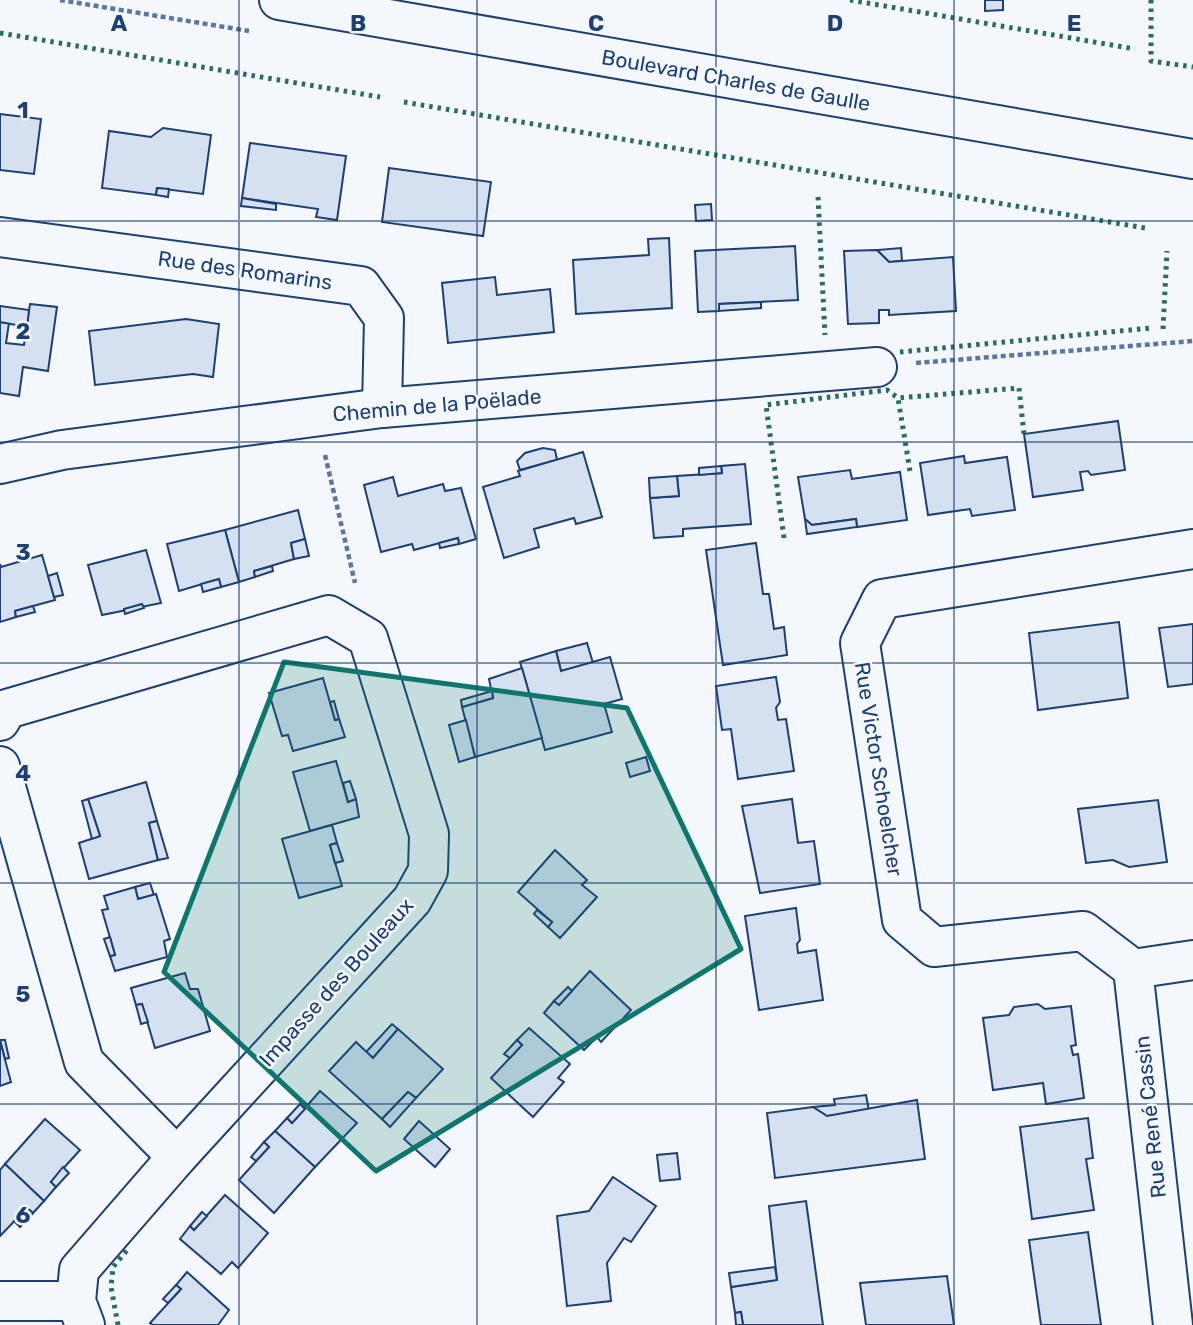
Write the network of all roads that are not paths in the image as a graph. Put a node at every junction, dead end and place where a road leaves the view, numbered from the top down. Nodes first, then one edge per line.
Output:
1 (279, 0) edge
2 (1193, 159) edge
3 (0, 237) edge
4 (877, 367) road end
5 (382, 408) junction
6 (0, 464) edge
7 (1193, 549) edge
8 (0, 721) edge
9 (0, 766) edge
10 (1193, 960) edge
11 (1133, 969) junction
12 (177, 1157) junction
13 (1178, 1232) edge
14 (0, 1301) edge
15 (80, 1313) edge
16 (1173, 1325) edge

1 - 2 street, Boulevard Charles de Gaulle
3 - 5 street, Rue des Romarins
4 - 5 street, Chemin de la Poëlade
5 - 6 street, Chemin de la Poëlade
7 - 11 street, Rue Victor Schoelcher
8 - 12 street, Impasse des Bouleaux
9 - 12 street
10 - 11 street
11 - 13 street, Rue René Cassin
12 - 15 street, Impasse des Bouleaux
13 - 16 street, Rue René Cassin
14 - 15 street

